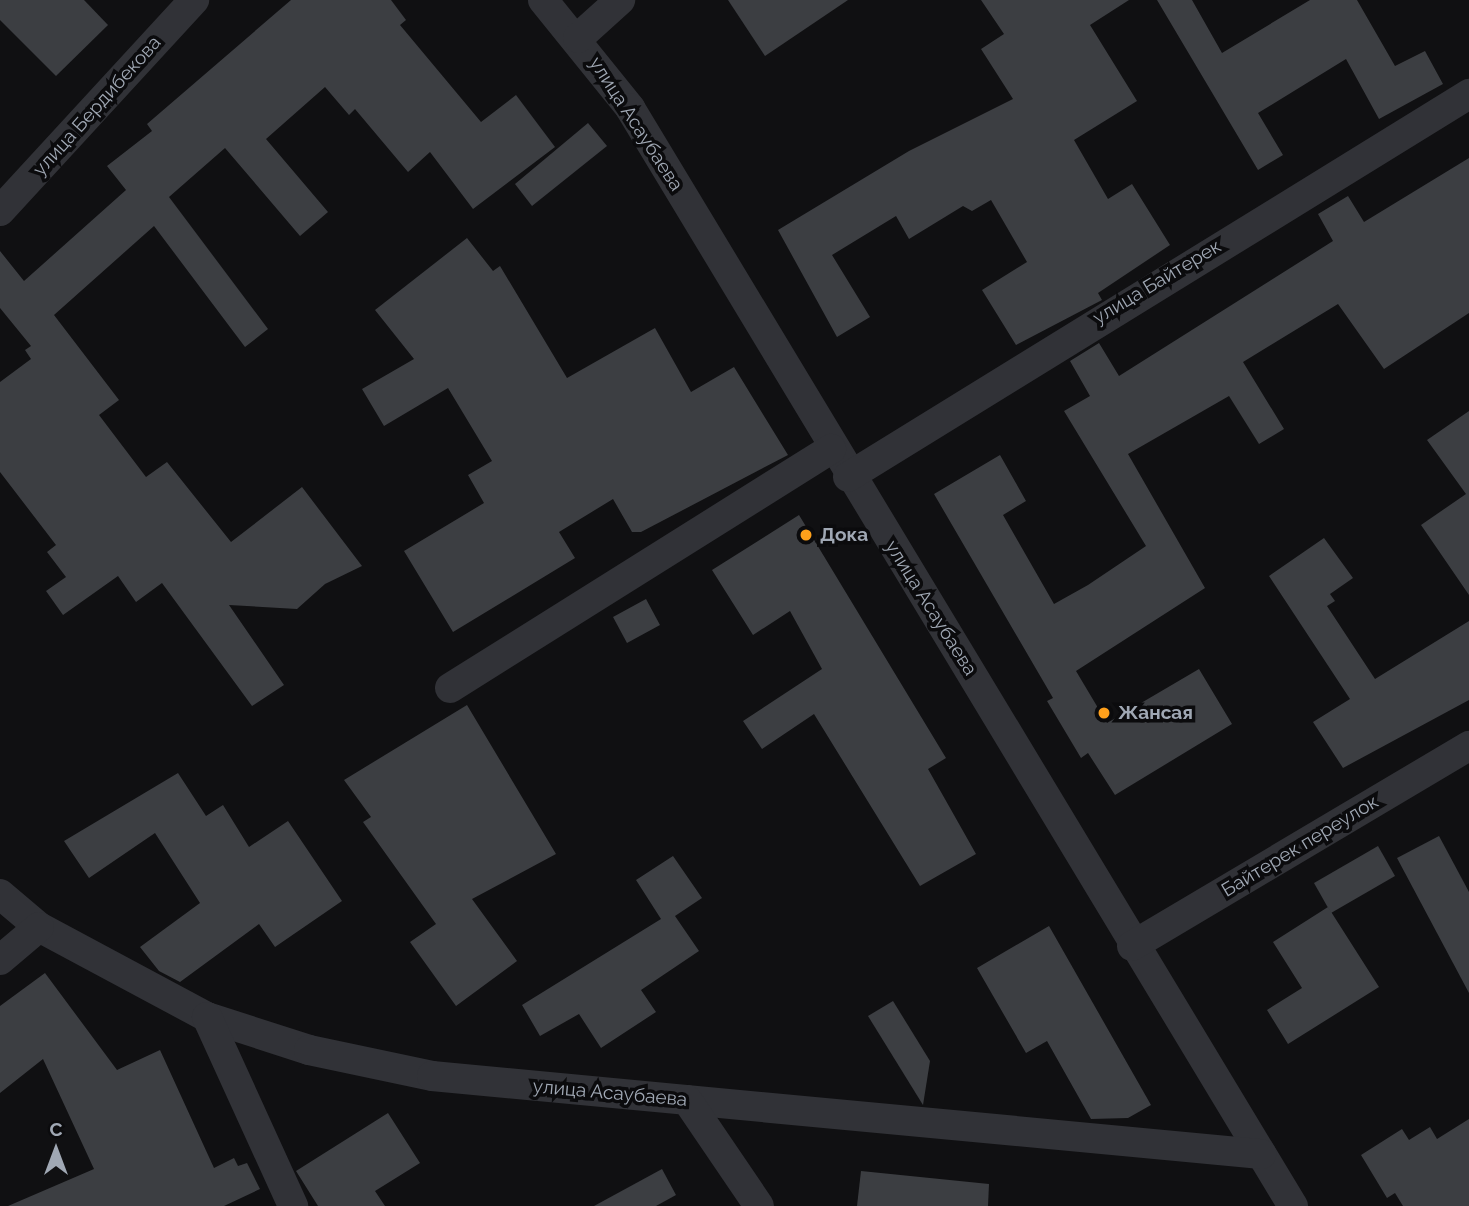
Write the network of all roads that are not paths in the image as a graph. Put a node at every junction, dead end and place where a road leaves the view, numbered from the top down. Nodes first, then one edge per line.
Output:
1 (194, 0) edge
2 (543, 0) edge
3 (620, 0) edge
4 (578, 38) junction
5 (1469, 93) edge
6 (0, 211) edge
7 (831, 449) junction
8 (848, 477) junction
9 (450, 688) dead end
10 (1469, 746) edge
11 (0, 894) edge
12 (39, 927) junction
13 (1132, 946) junction
14 (0, 960) edge
15 (207, 1017) junction
16 (687, 1100) junction
17 (1261, 1154) junction
18 (293, 1206) edge
19 (759, 1206) edge
20 (1293, 1206) edge

1 - 6 street, улица Бердибекова
2 - 4 street, улица Асаубаева
3 - 4 street
4 - 7 street, улица Асаубаева
5 - 8 street, улица Байтерек
7 - 8 street, улица Асаубаева
7 - 9 street
8 - 13 street, улица Асаубаева
10 - 13 street, Байтерек переулок
11 - 12 street, улица Асаубаева
12 - 14 street
12 - 15 street, улица Асаубаева
13 - 17 street, улица Асаубаева
15 - 16 street, улица Асаубаева
15 - 18 street
16 - 17 street, улица Асаубаева
16 - 19 street
17 - 20 street, улица Асаубаева

